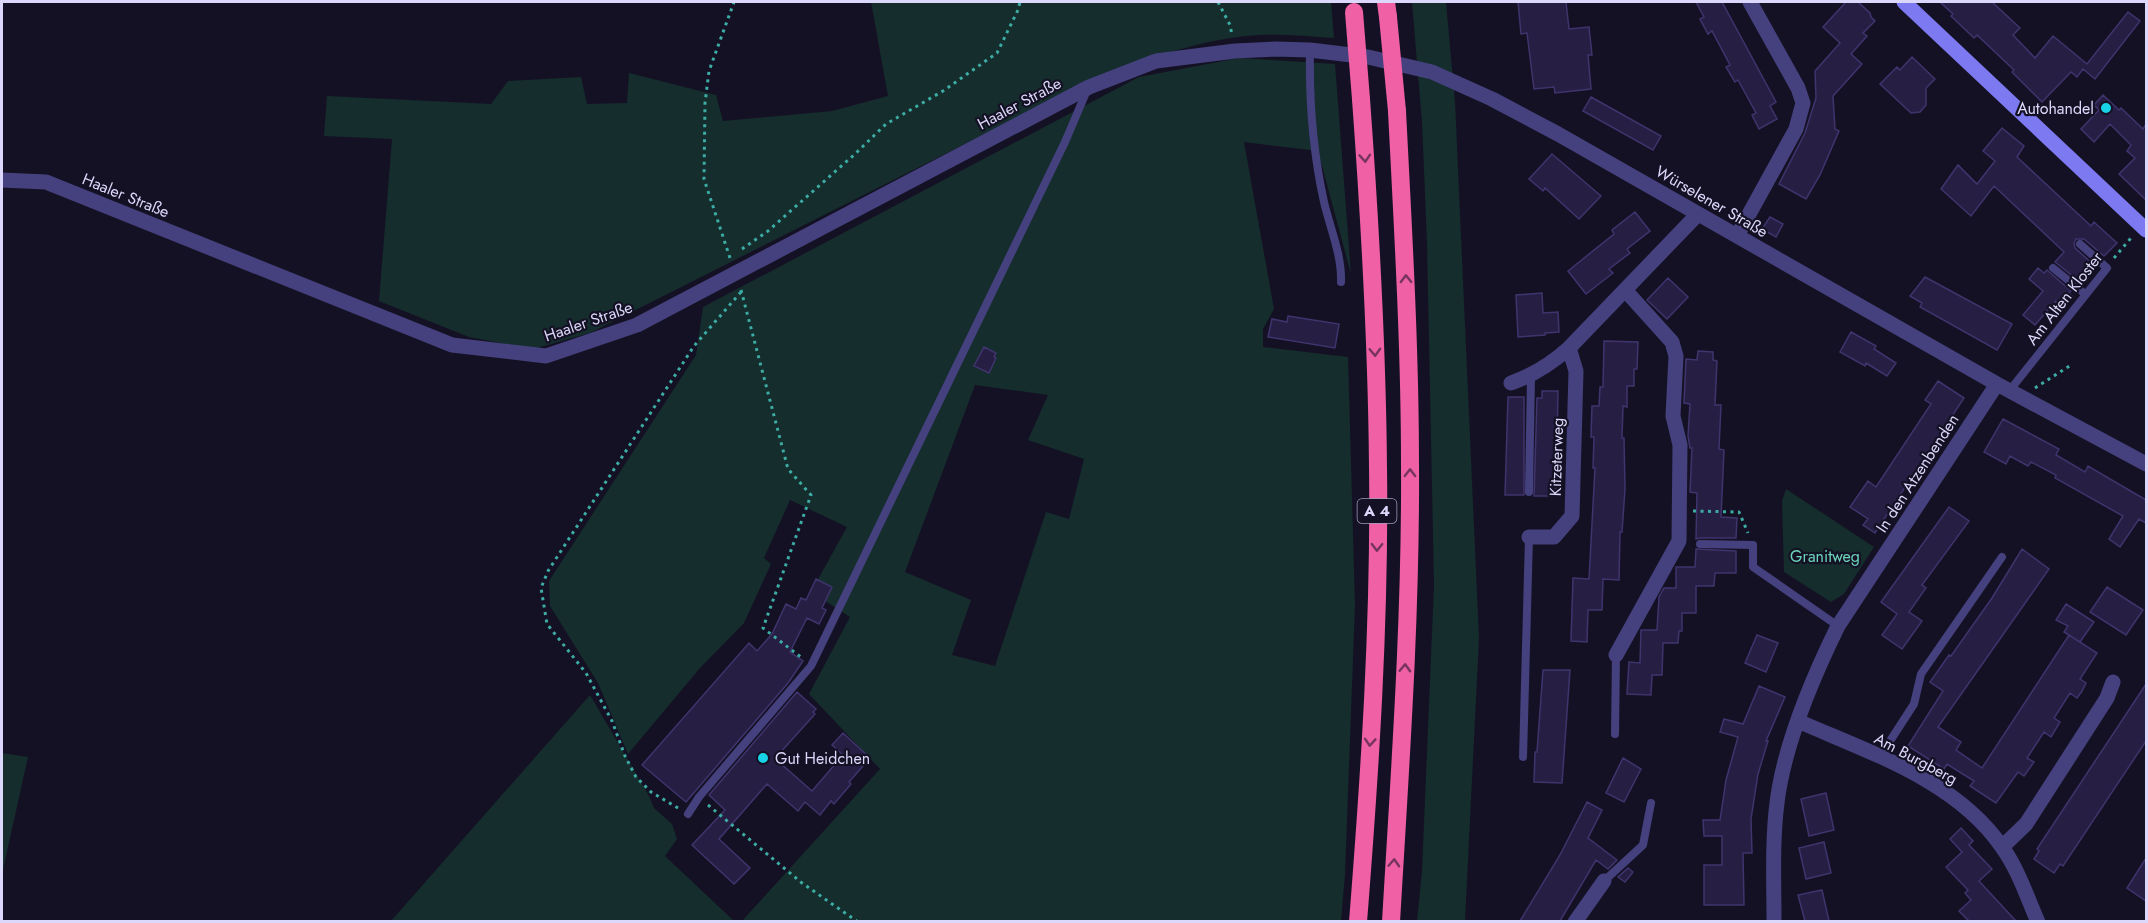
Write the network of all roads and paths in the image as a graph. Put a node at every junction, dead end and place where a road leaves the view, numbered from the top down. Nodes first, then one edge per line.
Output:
1 (734, 2) edge
2 (1020, 2) edge
3 (1218, 2) edge
4 (1750, 2) edge
5 (1904, 2) edge
6 (1354, 7) edge
7 (1387, 9) edge
8 (1310, 50) junction
9 (1234, 51) junction
10 (1089, 87) junction
11 (2, 180) edge
12 (1698, 214) junction
13 (2144, 227) edge
14 (1737, 236) junction
15 (2080, 244) dead end
16 (733, 266) junction
17 (2053, 268) dead end
18 (2106, 268) junction
19 (1341, 282) dead end
20 (1626, 291) junction
21 (741, 292) junction
22 (2085, 294) junction
23 (1569, 348) junction
24 (2071, 365) dead end
25 (1531, 376) junction
26 (1511, 383) dead end
27 (2004, 387) junction
28 (2036, 387) dead end
29 (2146, 464) edge
30 (1529, 492) dead end
31 (1698, 511) dead end
32 (1529, 537) joint
33 (1700, 544) dead end
34 (1754, 545) junction
35 (2001, 556) dead end
36 (1838, 626) junction
37 (1616, 656) joint
38 (811, 666) junction
39 (2113, 682) dead end
40 (1798, 721) junction
41 (1614, 734) dead end
42 (1523, 757) dead end
43 (1880, 758) junction
44 (699, 797) junction
45 (1651, 804) dead end
46 (688, 814) joint
47 (2002, 847) junction
48 (1604, 881) joint
49 (858, 921) edge
50 (1358, 921) edge
51 (1391, 921) edge
52 (1575, 921) edge
53 (1774, 921) edge
54 (2038, 921) edge

1 - 16 path
2 - 16 path
3 - 9 path
4 - 14 street
5 - 13 main road
6 -> 50 highway, A 4, bridge
51 -> 7 highway, A 4, bridge
8 - 9 street, Würselener Straße
8 - 12 street, Würselener Straße
8 - 19 lane
9 - 10 street, Haaler Straße
10 - 16 street, Haaler Straße
10 - 38 lane, Haaler Straße
11 - 16 street, Haaler Straße
12 - 14 street, Würselener Straße
12 - 20 street
13 - 18 path, Am Alten Kloster
14 - 27 street, Würselener Straße
15 - 18 lane
16 - 21 path
17 - 22 lane
18 - 22 lane, Am Alten Kloster
20 - 23 street
20 - 37 street
21 - 38 path
21 - 46 path
22 - 27 lane, Am Alten Kloster
23 - 25 street
23 - 32 street, Kitzeterweg
24 - 28 path
25 - 26 street
25 - 30 lane
27 - 29 street, Würselener Straße
27 - 36 street, In den Atzenbenden
31 - 34 path
32 - 42 lane
33 - 34 lane
34 - 36 lane
35 - 43 lane
36 - 40 street, In den Atzenbenden
37 - 41 lane
38 - 44 lane, Haaler Straße
39 - 47 street
40 - 43 street, Am Burgberg
40 - 53 street, In den Atzenbenden
43 - 47 street, Am Burgberg
44 - 46 lane, Haaler Straße
44 - 49 path
45 - 48 lane
47 - 54 street, Am Burgberg
48 - 52 street

